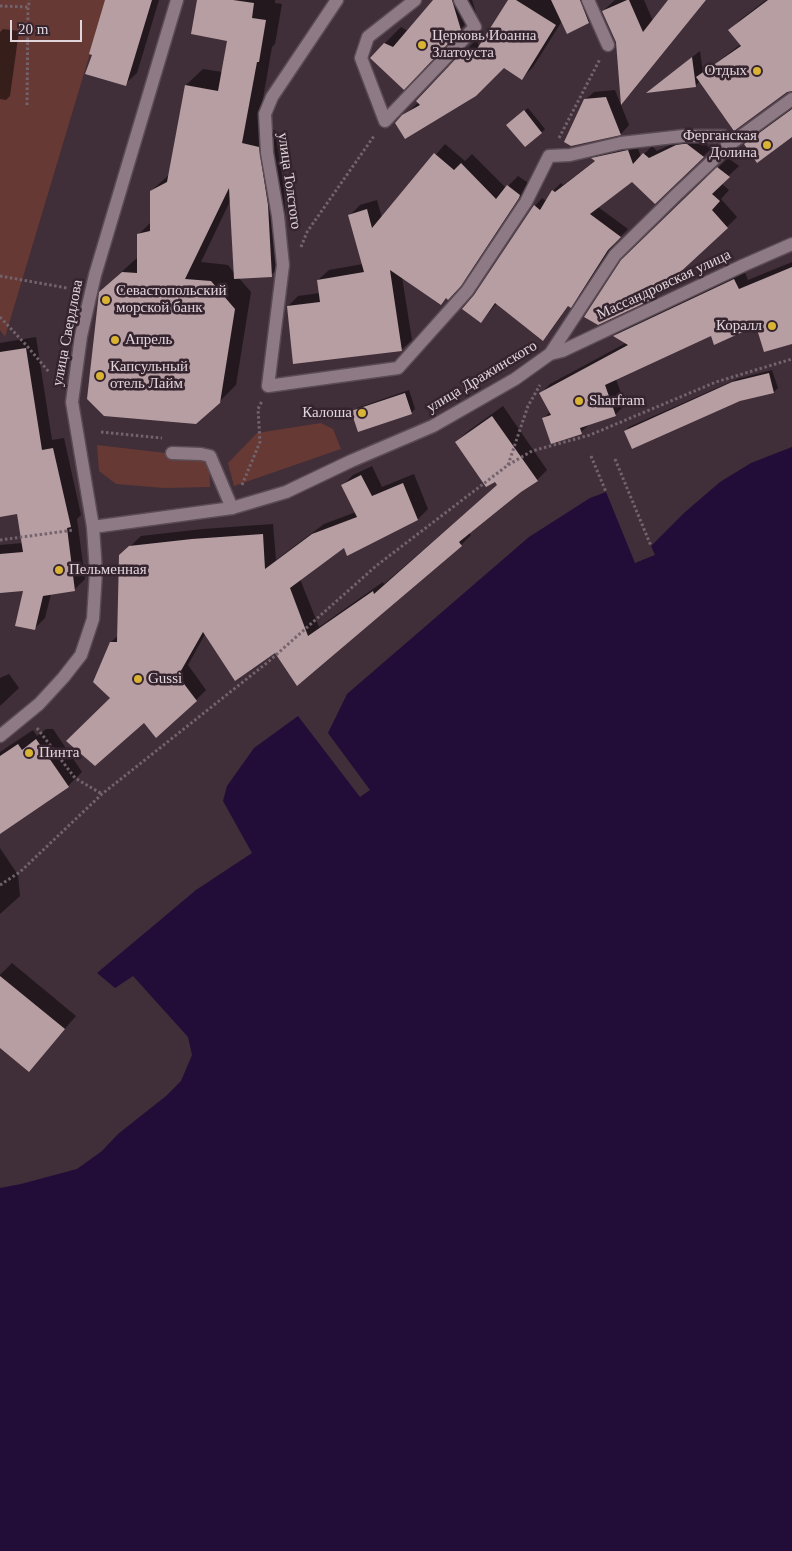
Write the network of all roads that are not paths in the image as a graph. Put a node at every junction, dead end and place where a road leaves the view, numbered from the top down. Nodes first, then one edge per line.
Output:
1 (177, 0) edge
2 (337, 0) edge
3 (414, 0) edge
4 (460, 0) edge
5 (588, 0) edge
6 (608, 45) road end
7 (792, 99) edge
8 (729, 146) junction
9 (792, 244) edge
10 (550, 354) junction
11 (172, 453) dead end
12 (232, 508) junction
13 (93, 527) junction
14 (0, 736) edge

1 - 13 street, улица Свердлова
2 - 8 street, улица Толстого
3 - 4 street
5 - 6 street
7 - 8 street, улица Дражинского
8 - 10 street, улица Дражинского
9 - 10 street, Массандровская улица
10 - 12 street, улица Дражинского
11 - 12 street
12 - 13 street, улица Дражинского
13 - 14 street, улица Свердлова

